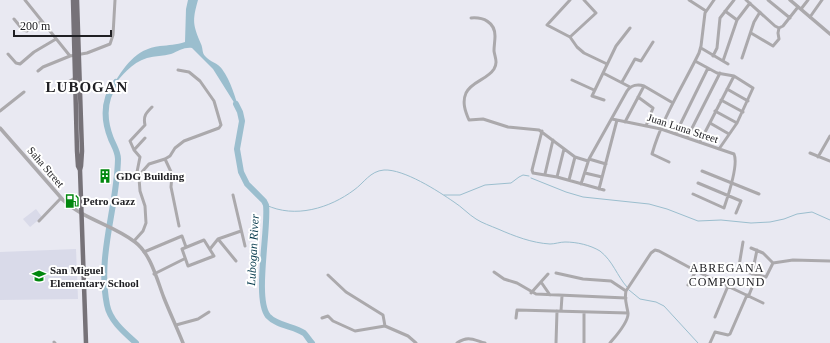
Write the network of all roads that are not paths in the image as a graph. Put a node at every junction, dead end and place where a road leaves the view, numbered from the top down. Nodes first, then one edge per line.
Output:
1 (25, 0) edge
2 (73, 0) edge
3 (77, 0) edge
4 (115, 0) edge
5 (570, 0) edge
6 (584, 0) edge
7 (689, 0) edge
8 (714, 0) edge
9 (734, 0) edge
10 (746, 0) edge
11 (768, 0) edge
12 (790, 0) edge
13 (808, 0) edge
14 (822, 0) edge
15 (750, 3) junction
16 (800, 8) junction
17 (706, 10) junction
18 (725, 11) junction
19 (760, 12) junction
20 (810, 17) junction
21 (471, 18) dead end
22 (790, 18) junction
23 (14, 19) dead end
24 (737, 20) junction
25 (42, 21) junction
26 (630, 28) dead end
27 (779, 28) junction
28 (751, 32) junction
29 (830, 34) edge
30 (570, 37) junction
31 (56, 38) junction
32 (653, 42) dead end
33 (701, 48) junction
34 (8, 54) dead end
35 (74, 56) junction
36 (713, 56) junction
37 (742, 58) dead end
38 (695, 61) junction
39 (723, 61) junction
40 (607, 64) junction
41 (728, 64) dead end
42 (708, 68) junction
43 (178, 70) dead end
44 (38, 71) dead end
45 (603, 73) junction
46 (720, 73) junction
47 (734, 76) junction
48 (75, 78) junction
49 (572, 80) dead end
50 (622, 82) junction
51 (644, 86) junction
52 (630, 87) junction
53 (727, 89) junction
54 (54, 90) dead end
55 (594, 90) junction
56 (24, 92) dead end
57 (638, 97) junction
58 (604, 100) dead end
59 (721, 100) junction
60 (748, 101) junction
61 (673, 103) junction
62 (152, 106) dead end
63 (0, 111) edge
64 (716, 111) junction
65 (743, 112) junction
66 (612, 119) junction
67 (617, 120) junction
68 (626, 122) junction
69 (710, 122) junction
70 (737, 123) junction
71 (646, 126) junction
72 (0, 128) edge
73 (661, 129) junction
74 (542, 131) junction
75 (676, 133) junction
76 (729, 134) junction
77 (830, 136) edge
78 (145, 138) dead end
79 (688, 138) junction
80 (553, 140) junction
81 (700, 142) junction
82 (564, 149) junction
83 (719, 149) junction
84 (134, 150) junction
85 (810, 153) dead end
86 (818, 156) junction
87 (575, 157) junction
88 (164, 159) junction
89 (589, 160) junction
90 (830, 161) edge
91 (669, 162) dead end
92 (606, 164) junction
93 (80, 170) junction
94 (702, 171) dead end
95 (585, 173) junction
96 (545, 174) junction
97 (557, 177) junction
98 (602, 177) junction
99 (139, 178) junction
100 (569, 180) junction
101 (698, 183) dead end
102 (732, 183) junction
103 (582, 184) junction
104 (599, 189) junction
105 (604, 190) dead end
106 (693, 194) dead end
107 (759, 194) dead end
108 (233, 195) dead end
109 (728, 195) junction
110 (62, 198) junction
111 (82, 213) junction
112 (736, 213) dead end
113 (39, 221) dead end
114 (178, 226) dead end
115 (242, 231) junction
116 (218, 239) junction
117 (134, 242) junction
118 (743, 242) dead end
119 (245, 246) dead end
120 (186, 247) junction
121 (751, 248) dead end
122 (210, 249) junction
123 (757, 250) junction
124 (144, 252) junction
125 (184, 259) junction
126 (236, 261) dead end
127 (830, 261) edge
128 (773, 263) junction
129 (696, 271) junction
130 (494, 272) dead end
131 (556, 273) dead end
132 (154, 274) junction
133 (548, 274) dead end
134 (752, 274) junction
135 (328, 275) dead end
136 (757, 275) junction
137 (541, 282) junction
138 (688, 285) dead end
139 (728, 286) junction
140 (626, 291) junction
141 (531, 293) junction
142 (550, 295) junction
143 (748, 295) junction
144 (562, 296) junction
145 (626, 298) junction
146 (763, 303) dead end
147 (557, 311) junction
148 (561, 311) junction
149 (209, 312) dead end
150 (584, 312) junction
151 (628, 313) junction
152 (715, 317) dead end
153 (322, 318) dead end
154 (516, 318) dead end
155 (176, 325) junction
156 (385, 326) junction
157 (86, 343) edge
158 (183, 343) edge
159 (416, 343) edge
160 (458, 343) edge
161 (485, 343) edge
162 (556, 343) edge
163 (584, 343) edge
164 (610, 343) edge
165 (710, 343) edge

1 - 25 street
2 - 35 main road
3 - 35 main road
4 - 35 street
5 - 30 street
6 - 30 street
7 - 17 street
8 - 17 street
9 - 18 street
10 - 15 street
11 - 22 street
12 - 16 street
13 - 16 street
14 - 20 street
15 - 19 street
15 - 24 street
16 - 20 street
16 - 22 street
17 - 33 street
18 - 24 street
18 - 36 street
19 - 27 street
19 - 28 street
20 - 29 street
21 - 74 street
22 - 27 street
23 - 25 street
24 - 39 street
25 - 31 street
26 - 40 street
27 - 28 street
28 - 37 street
30 - 40 street
31 - 34 street
31 - 35 street
32 - 50 street
33 - 36 street
33 - 38 street
35 - 44 street
35 - 48 main road
35 - 93 main road
36 - 39 street
38 - 42 street
38 - 61 street
39 - 41 street
40 - 45 street
42 - 46 street
42 - 75 street
43 - 88 street
45 - 50 street
45 - 55 street
46 - 47 street
46 - 79 street
47 - 53 street
47 - 60 street
48 - 54 street
48 - 93 main road
49 - 55 street
50 - 52 street
51 - 52 street
51 - 57 street
51 - 61 street
52 - 66 street
53 - 59 street
53 - 60 street
55 - 58 street
56 - 63 street
57 - 68 street
57 - 71 street
59 - 64 street
59 - 65 street
60 - 65 street
61 - 73 street
62 - 84 street
64 - 69 street
64 - 70 street
65 - 70 street
66 - 67 street, Juan Luna Street
66 - 89 street
67 - 68 street, Juan Luna Street
67 - 92 street
68 - 71 street, Juan Luna Street
69 - 76 street
69 - 81 street
70 - 76 street
71 - 73 street, Juan Luna Street
72 - 110 street, Saha Street
73 - 75 street, Juan Luna Street
73 - 91 street
74 - 80 street
74 - 96 street
75 - 79 street, Juan Luna Street
76 - 83 street
77 - 86 street
78 - 84 street
79 - 81 street, Juan Luna Street
80 - 82 street
80 - 96 street
81 - 83 street, Juan Luna Street
82 - 87 street
82 - 97 street
83 - 102 street, Juan Luna Street
84 - 99 street
85 - 86 street
86 - 90 street
87 - 89 street
87 - 100 street
88 - 99 street
88 - 114 street
89 - 92 street
89 - 95 street
92 - 98 street
93 - 111 main road
94 - 102 street
95 - 98 street
95 - 103 street
96 - 97 street
97 - 100 street
98 - 104 street
99 - 117 street
100 - 103 street
101 - 109 street
102 - 107 street
102 - 109 street
103 - 104 street
104 - 105 street
106 - 109 street
108 - 115 street
109 - 112 street
110 - 111 street, Saha Street
110 - 113 street
111 - 117 street, Saha Street
111 - 157 main road
115 - 116 street
115 - 119 street
116 - 122 street
116 - 126 street
117 - 124 street, Saha Street
118 - 134 street
120 - 122 street
120 - 124 street
120 - 125 street
121 - 123 street
122 - 125 street
123 - 128 street
123 - 134 street
124 - 132 street
125 - 132 street
127 - 128 street
128 - 136 street
129 - 138 street
129 - 139 street
129 - 140 street
130 - 141 street
131 - 140 street
132 - 155 street
133 - 137 street
134 - 136 street
135 - 156 street
136 - 143 street
137 - 141 street
137 - 142 street
139 - 143 street
139 - 152 street
140 - 145 street
141 - 142 street
142 - 144 street
143 - 146 street
143 - 165 street
144 - 145 street
144 - 148 street
145 - 151 street
147 - 148 street
147 - 154 street
147 - 162 street
148 - 150 street
149 - 155 street
150 - 151 street
150 - 163 street
151 - 164 street
153 - 156 street
155 - 158 street
156 - 159 street
160 - 161 street

